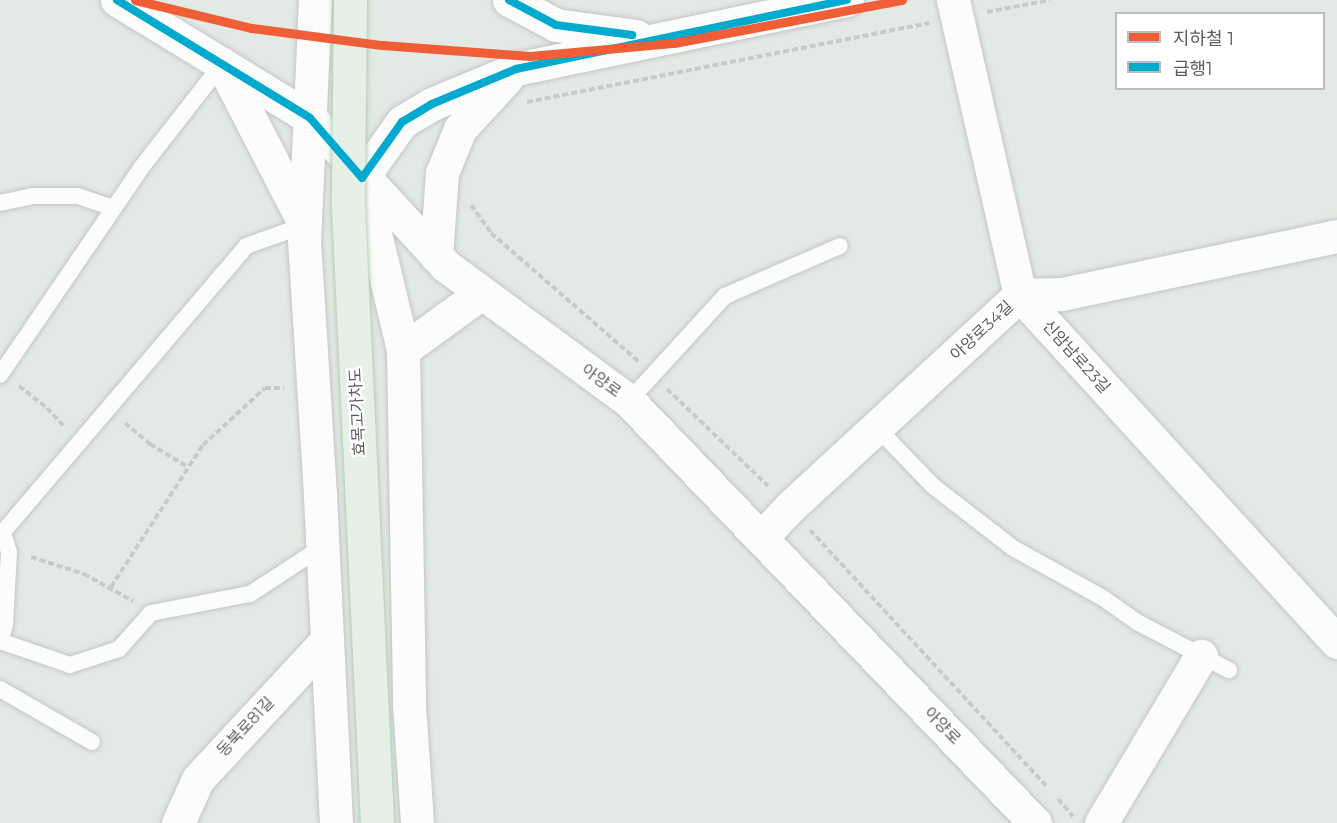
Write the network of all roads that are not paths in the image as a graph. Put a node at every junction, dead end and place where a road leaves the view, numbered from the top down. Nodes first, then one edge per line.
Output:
1 (117, 0) edge
2 (315, 0) edge
3 (350, 0) edge
4 (363, 0) edge
5 (509, 0) edge
6 (847, 0) edge
7 (955, 9) edge
8 (662, 40) junction
9 (222, 64) junction
10 (516, 69) junction
11 (310, 118) junction
12 (362, 178) junction
13 (0, 203) edge
14 (113, 208) junction
15 (304, 225) junction
16 (1337, 236) edge
17 (840, 246) dead end
18 (436, 256) junction
19 (480, 294) junction
20 (1020, 296) junction
21 (403, 350) junction
22 (6, 378) edge
23 (629, 401) junction
24 (878, 429) junction
25 (2, 530) edge
26 (761, 538) junction
27 (322, 547) junction
28 (406, 562) junction
29 (1333, 632) edge
30 (327, 640) junction
31 (0, 642) edge
32 (1215, 663) joint
33 (0, 689) edge
34 (92, 742) dead end
35 (178, 823) edge
36 (336, 823) edge
37 (377, 823) edge
38 (417, 823) edge
39 (1035, 823) edge
40 (1101, 823) edge

1 - 9 main road, 아양로
2 - 11 main road
3 - 37 main road, 효목고가차도, bridge
4 - 12 main road
5 - 8 main road
6 - 8 main road
7 - 20 main road, 신암남로23길
8 - 10 main road
9 - 11 main road, 아양로
9 - 14 lane
9 - 15 main road
10 - 12 main road
10 - 18 main road
11 - 12 main road, 아양로
11 - 15 main road
12 - 18 main road, 아양로
12 - 21 main road
13 - 14 lane
14 - 22 lane
15 - 25 lane
15 - 27 main road
16 - 20 main road, 아양로34길
17 - 23 lane
18 - 19 main road, 아양로
19 - 21 main road
19 - 23 main road, 아양로
20 - 24 main road, 아양로34길
20 - 29 main road, 신암남로23길
21 - 28 main road
23 - 26 main road, 아양로
24 - 26 main road, 아양로34길
24 - 32 lane
25 - 31 lane
26 - 39 main road, 아양로
27 - 28 main road
27 - 30 main road
27 - 31 lane
28 - 38 main road
30 - 35 main road, 동북로81길
30 - 36 main road
32 - 40 main road
33 - 34 lane

